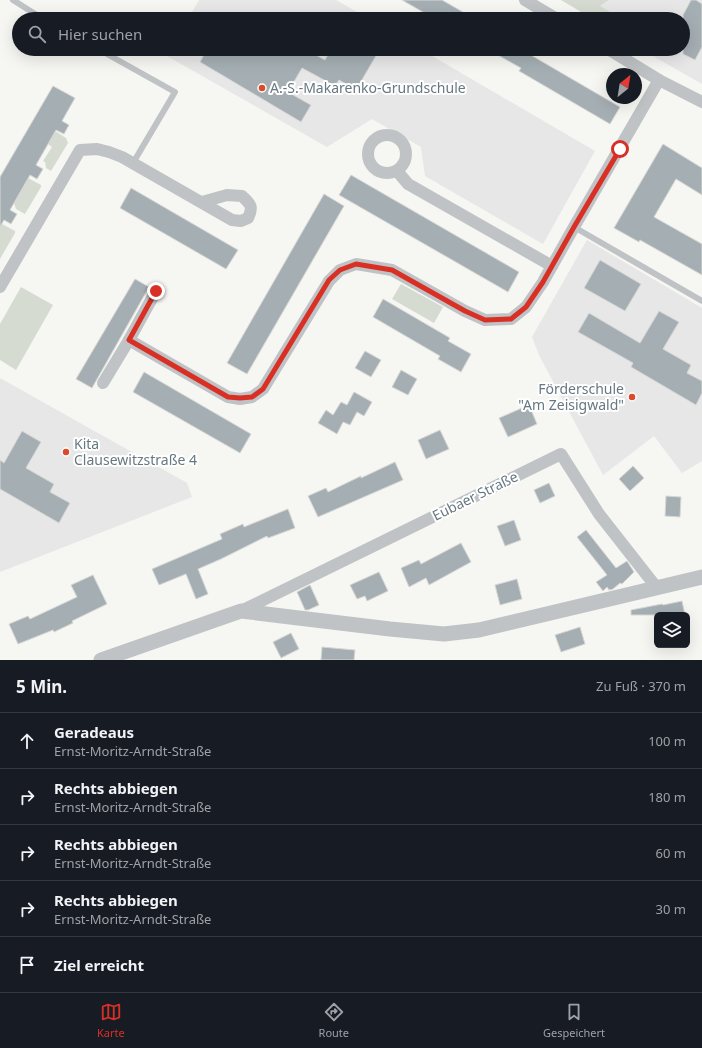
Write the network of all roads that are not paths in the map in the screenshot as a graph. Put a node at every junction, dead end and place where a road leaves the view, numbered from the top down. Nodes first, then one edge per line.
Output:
1 (13, 0) edge
2 (525, 0) edge
3 (32, 12) edge
4 (545, 12) edge
5 (111, 56) edge
6 (620, 56) edge
7 (659, 80) junction
8 (702, 102) edge
9 (134, 163) junction
10 (397, 171) dead end
11 (202, 202) dead end
12 (574, 227) junction
13 (552, 266) junction
14 (0, 287) edge
15 (156, 291) dead end
16 (702, 301) edge
17 (129, 340) junction
18 (104, 383) dead end
19 (702, 577) edge
20 (656, 588) junction
21 (241, 611) junction
22 (101, 660) edge

1 - 3 lane
2 - 4 street
5 - 9 lane
6 - 7 street
7 - 8 street
7 - 12 street
9 - 11 street
9 - 14 street
10 - 13 street
12 - 13 street
12 - 16 lane
13 - 17 street
15 - 17 street
17 - 18 street
19 - 20 street, Eubaer Straße
20 - 21 street, Eubaer Straße
20 - 21 street, Eubaer Straße
21 - 22 street, Eubaer Straße

